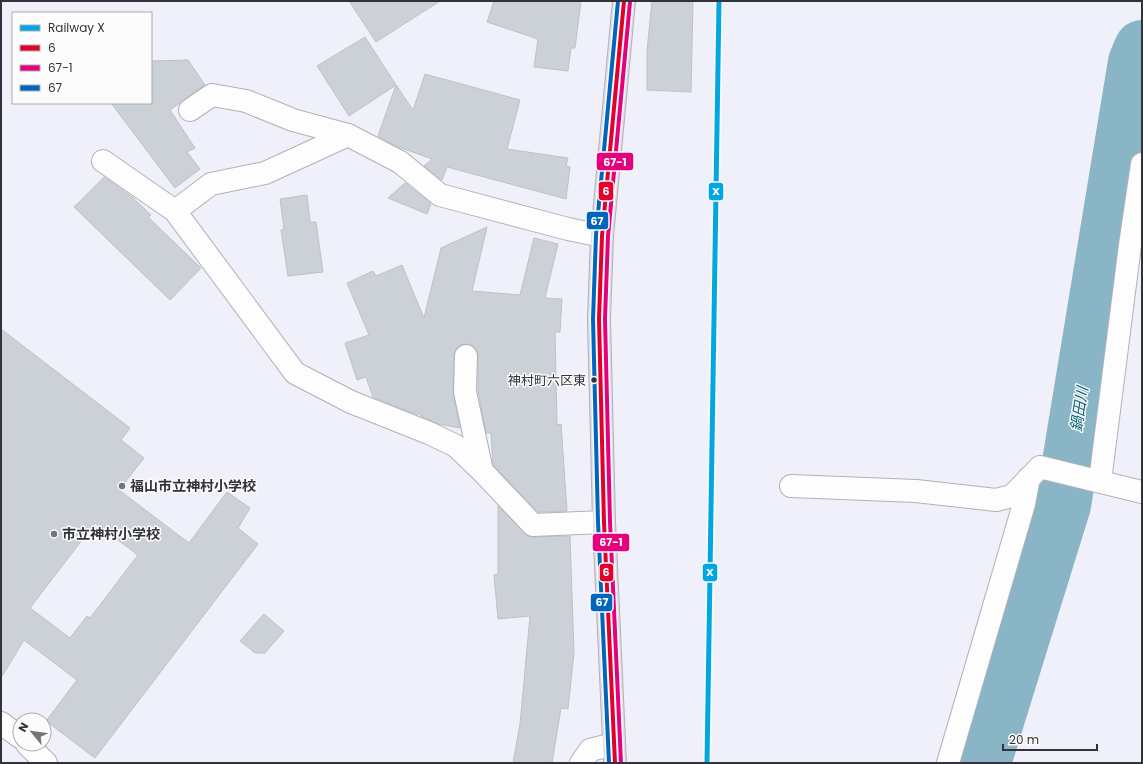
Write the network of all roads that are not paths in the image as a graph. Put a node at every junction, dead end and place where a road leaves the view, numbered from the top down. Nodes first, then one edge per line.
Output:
1 (624, 1) edge
2 (190, 110) dead end
3 (348, 135) junction
4 (102, 161) dead end
5 (1142, 164) edge
6 (175, 211) junction
7 (602, 236) junction
8 (466, 356) dead end
9 (482, 471) junction
10 (1034, 472) junction
11 (1095, 480) junction
12 (790, 486) dead end
13 (1142, 492) edge
14 (604, 522) junction
15 (1, 723) edge
16 (12, 731) edge
17 (35, 752) edge
18 (615, 753) edge
19 (46, 763) edge
20 (581, 763) edge
21 (948, 763) edge

1 - 7 highway
2 - 3 street
3 - 6 street
3 - 7 street
4 - 6 street
5 - 11 street
6 - 9 street
7 - 14 highway
8 - 9 street
9 - 14 street
10 - 11 street
10 - 12 street
10 - 21 street
11 - 13 street
14 - 18 highway
15 - 16 street
17 - 19 street
18 - 20 street

